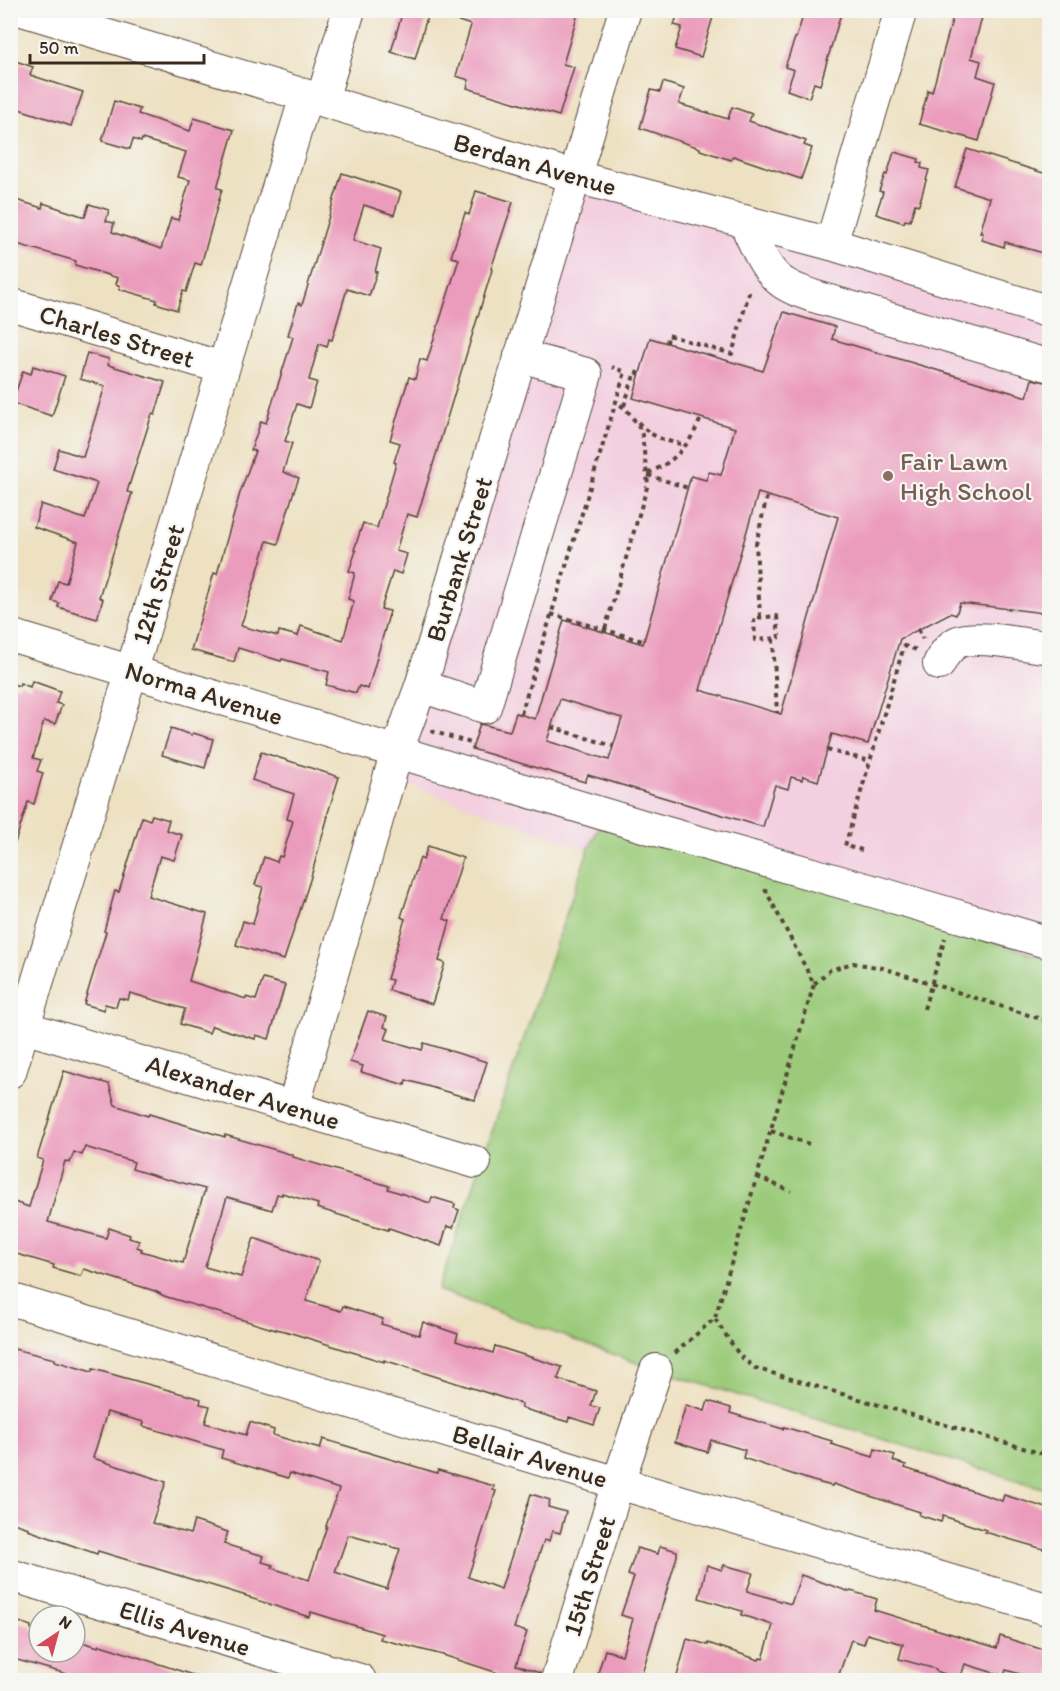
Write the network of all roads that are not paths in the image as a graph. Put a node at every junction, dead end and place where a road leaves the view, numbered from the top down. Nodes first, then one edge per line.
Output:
1 (22, 10) edge
2 (349, 10) edge
3 (626, 10) edge
4 (901, 10) edge
5 (70, 17) edge
6 (314, 98) junction
7 (576, 177) junction
8 (744, 221) junction
9 (831, 244) junction
10 (10, 304) edge
11 (1050, 312) edge
12 (520, 356) junction
13 (1050, 366) edge
14 (224, 368) junction
15 (10, 635) edge
16 (929, 648) road end
17 (1050, 648) edge
18 (132, 672) junction
19 (421, 686) junction
20 (397, 751) junction
21 (1050, 943) edge
22 (17, 1025) edge
23 (10, 1072) edge
24 (293, 1108) junction
25 (475, 1162) dead end
26 (10, 1299) edge
27 (656, 1370) road end
28 (618, 1482) junction
29 (10, 1575) edge
30 (1050, 1610) edge
31 (360, 1680) edge
32 (557, 1680) edge

1 - 5 street, Berdan Avenue
2 - 6 street, 12th Street
3 - 7 street, Burbank Street
4 - 9 street
5 - 6 street, Berdan Avenue
6 - 7 street, Berdan Avenue
6 - 14 street, 12th Street
7 - 8 street, Berdan Avenue
7 - 12 street, Burbank Street
8 - 9 street, Berdan Avenue
8 - 13 street
9 - 11 street, Berdan Avenue
10 - 14 street, Charles Street
12 - 19 street, Burbank Street
12 - 19 street
14 - 18 street, 12th Street
15 - 18 street, Norma Avenue
16 - 17 street
18 - 20 street, Norma Avenue
18 - 22 street, 12th Street
19 - 20 street, Burbank Street
20 - 21 street, Norma Avenue
20 - 24 street, Burbank Street
22 - 23 street, 12th Street
22 - 24 street, Alexander Avenue
24 - 25 street, Alexander Avenue
26 - 28 street, Bellair Avenue
27 - 28 street, 15th Street
28 - 30 street, Bellair Avenue
28 - 32 street, 15th Street
29 - 31 street, Ellis Avenue

